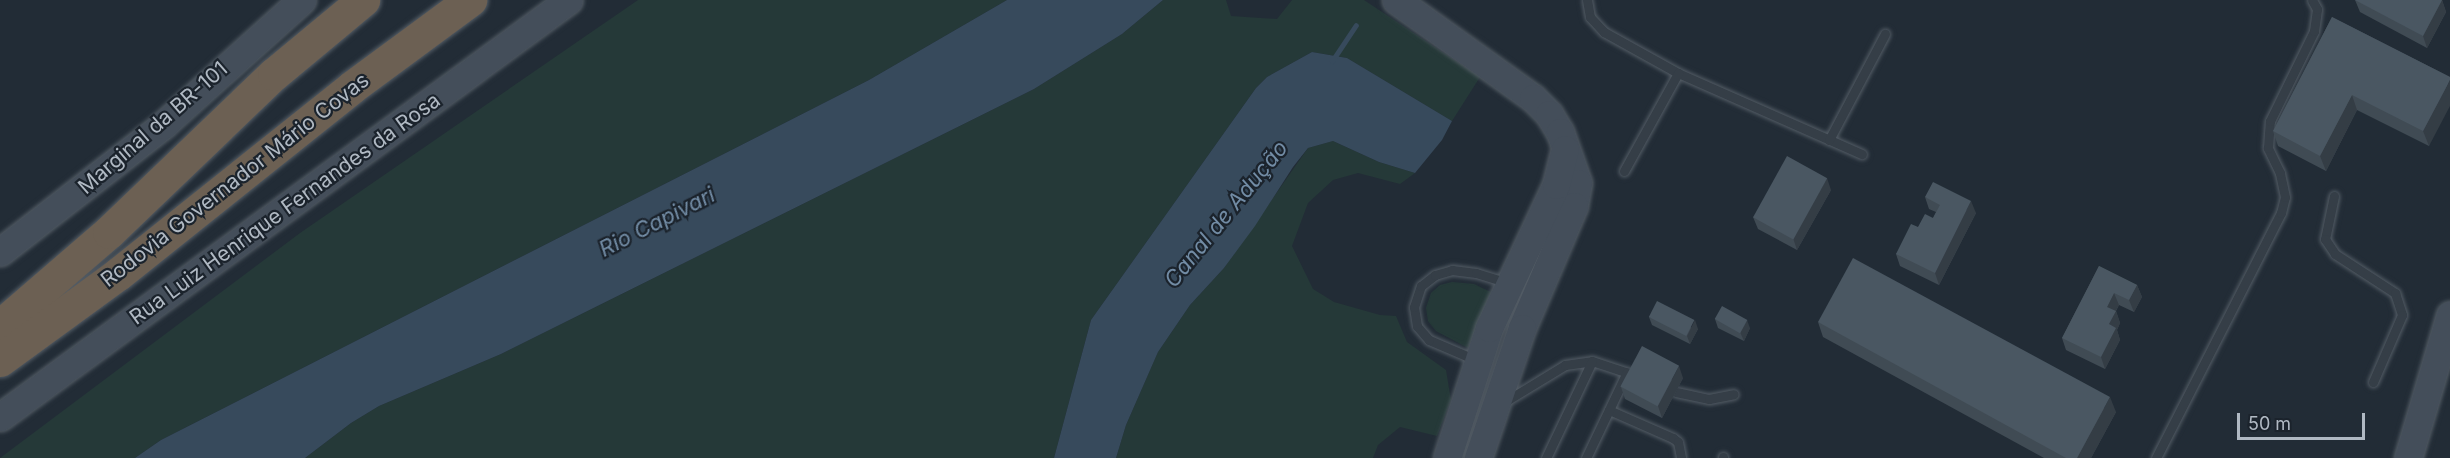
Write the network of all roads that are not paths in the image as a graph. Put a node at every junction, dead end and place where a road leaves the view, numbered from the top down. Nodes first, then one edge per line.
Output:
1 (302, 0) edge
2 (363, 0) edge
3 (470, 0) edge
4 (569, 0) edge
5 (1396, 0) edge
6 (1587, 0) edge
7 (2312, 0) edge
8 (2323, 0) edge
9 (2317, 9) junction
10 (1885, 34) dead end
11 (1678, 73) junction
12 (1829, 140) junction
13 (1565, 148) junction
14 (1862, 154) dead end
15 (1624, 171) dead end
16 (2334, 196) dead end
17 (0, 252) edge
18 (1508, 283) junction
19 (1537, 295) junction
20 (2450, 315) edge
21 (0, 326) edge
22 (0, 360) edge
23 (1478, 360) junction
24 (1592, 361) junction
25 (1627, 372) junction
26 (1637, 376) edge
27 (2373, 382) dead end
28 (1676, 392) dead end
29 (1734, 394) dead end
30 (1462, 410) junction
31 (1609, 410) junction
32 (0, 417) edge
33 (1491, 419) junction
34 (1447, 458) edge
35 (1478, 458) edge
36 (1546, 458) edge
37 (1586, 458) edge
38 (1681, 458) edge
39 (2156, 458) edge
40 (2408, 458) edge

1 - 17 main road, Marginal da BR-101
2 - 21 highway, Rodovia Governador Mário Covas
3 - 22 highway, Rodovia Governador Mário Covas
4 - 32 main road, Rua Luiz Henrique Fernandes da Rosa
5 - 13 main road
6 - 11 lane
7 - 9 lane
8 - 9 lane
9 - 39 lane
10 - 12 lane
11 - 12 lane
11 - 15 lane
12 - 14 lane
13 - 18 main road
13 - 19 main road
16 - 27 lane
18 - 19 main road
18 - 23 main road
18 - 23 lane
19 - 33 main road
20 - 40 main road
23 - 30 main road
24 - 25 lane
24 - 33 lane
24 - 36 lane
25 - 26 lane
25 - 31 lane
28 - 29 lane
30 - 33 main road
30 - 34 main road
31 - 37 lane
31 - 38 lane
33 - 35 main road

